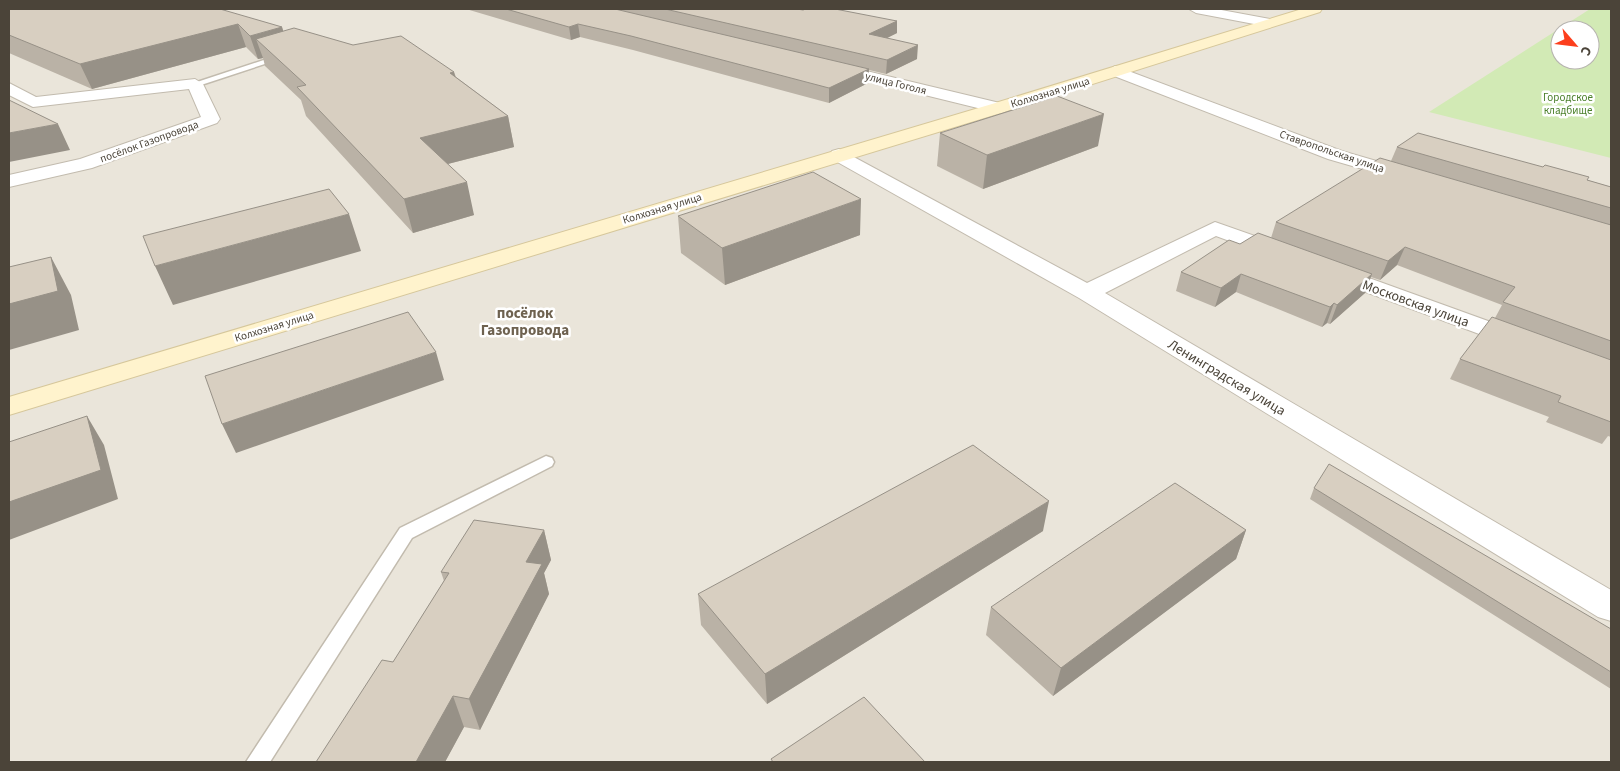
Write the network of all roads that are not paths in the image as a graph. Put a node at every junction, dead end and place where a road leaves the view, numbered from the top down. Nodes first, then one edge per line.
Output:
1 (1196, 9) edge
2 (1315, 9) edge
3 (1270, 23) junction
4 (288, 55) edge
5 (814, 63) edge
6 (1115, 71) junction
7 (195, 84) junction
8 (9, 88) edge
9 (998, 108) junction
10 (839, 155) junction
11 (1421, 180) edge
12 (9, 181) edge
13 (1088, 293) junction
14 (1538, 348) edge
15 (9, 406) edge
16 (546, 462) dead end
17 (1611, 607) edge
18 (257, 762) edge

1 - 3 street
2 - 3 main road, Колхозная улица
3 - 6 main road, Колхозная улица
4 - 7 lane
5 - 9 street, улица Гоголя
6 - 9 main road, Колхозная улица
6 - 11 street, Ставропольская улица
7 - 8 street
7 - 12 street, посёлок Газопровода
9 - 10 main road, Колхозная улица
10 - 13 street, Ленинградская улица
10 - 15 main road, Колхозная улица
13 - 14 street, Московская улица
13 - 17 street, Ленинградская улица
16 - 18 lane

